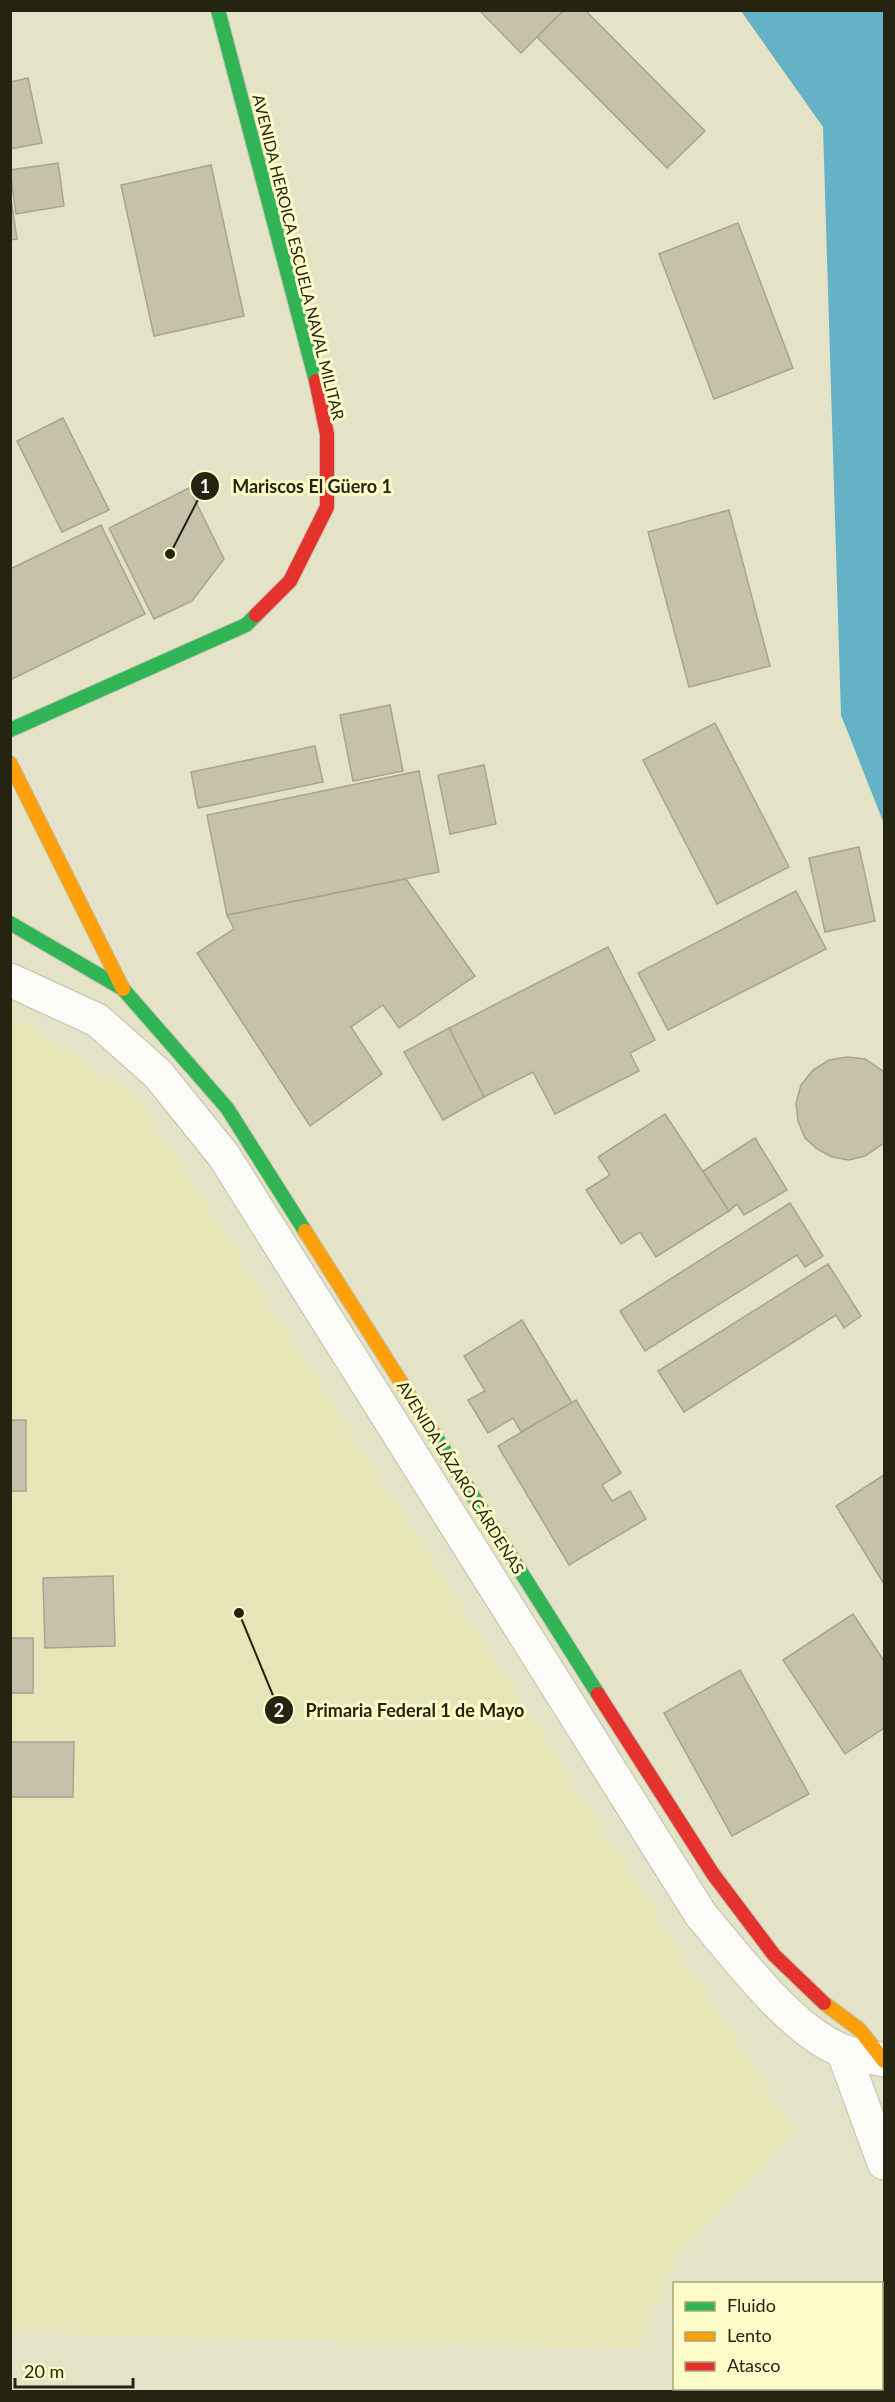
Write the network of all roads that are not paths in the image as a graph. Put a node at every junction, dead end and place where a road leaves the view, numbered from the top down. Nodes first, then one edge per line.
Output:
1 (218, 10) edge
2 (10, 730) edge
3 (10, 763) edge
4 (10, 923) edge
5 (10, 980) edge
6 (123, 989) junction
7 (851, 2040) junction
8 (884, 2060) edge
9 (885, 2163) edge

1 - 2 street, AVENIDA HEROICA ESCUELA NAVAL MILITAR
3 - 6 street
4 - 6 street, AVENIDA LÁZARO CÁRDENAS
5 - 7 street, AVENIDA LÁZARO CÁRDENAS
6 - 7 street, AVENIDA LÁZARO CÁRDENAS
7 - 8 street, AVENIDA LÁZARO CÁRDENAS
7 - 9 street

